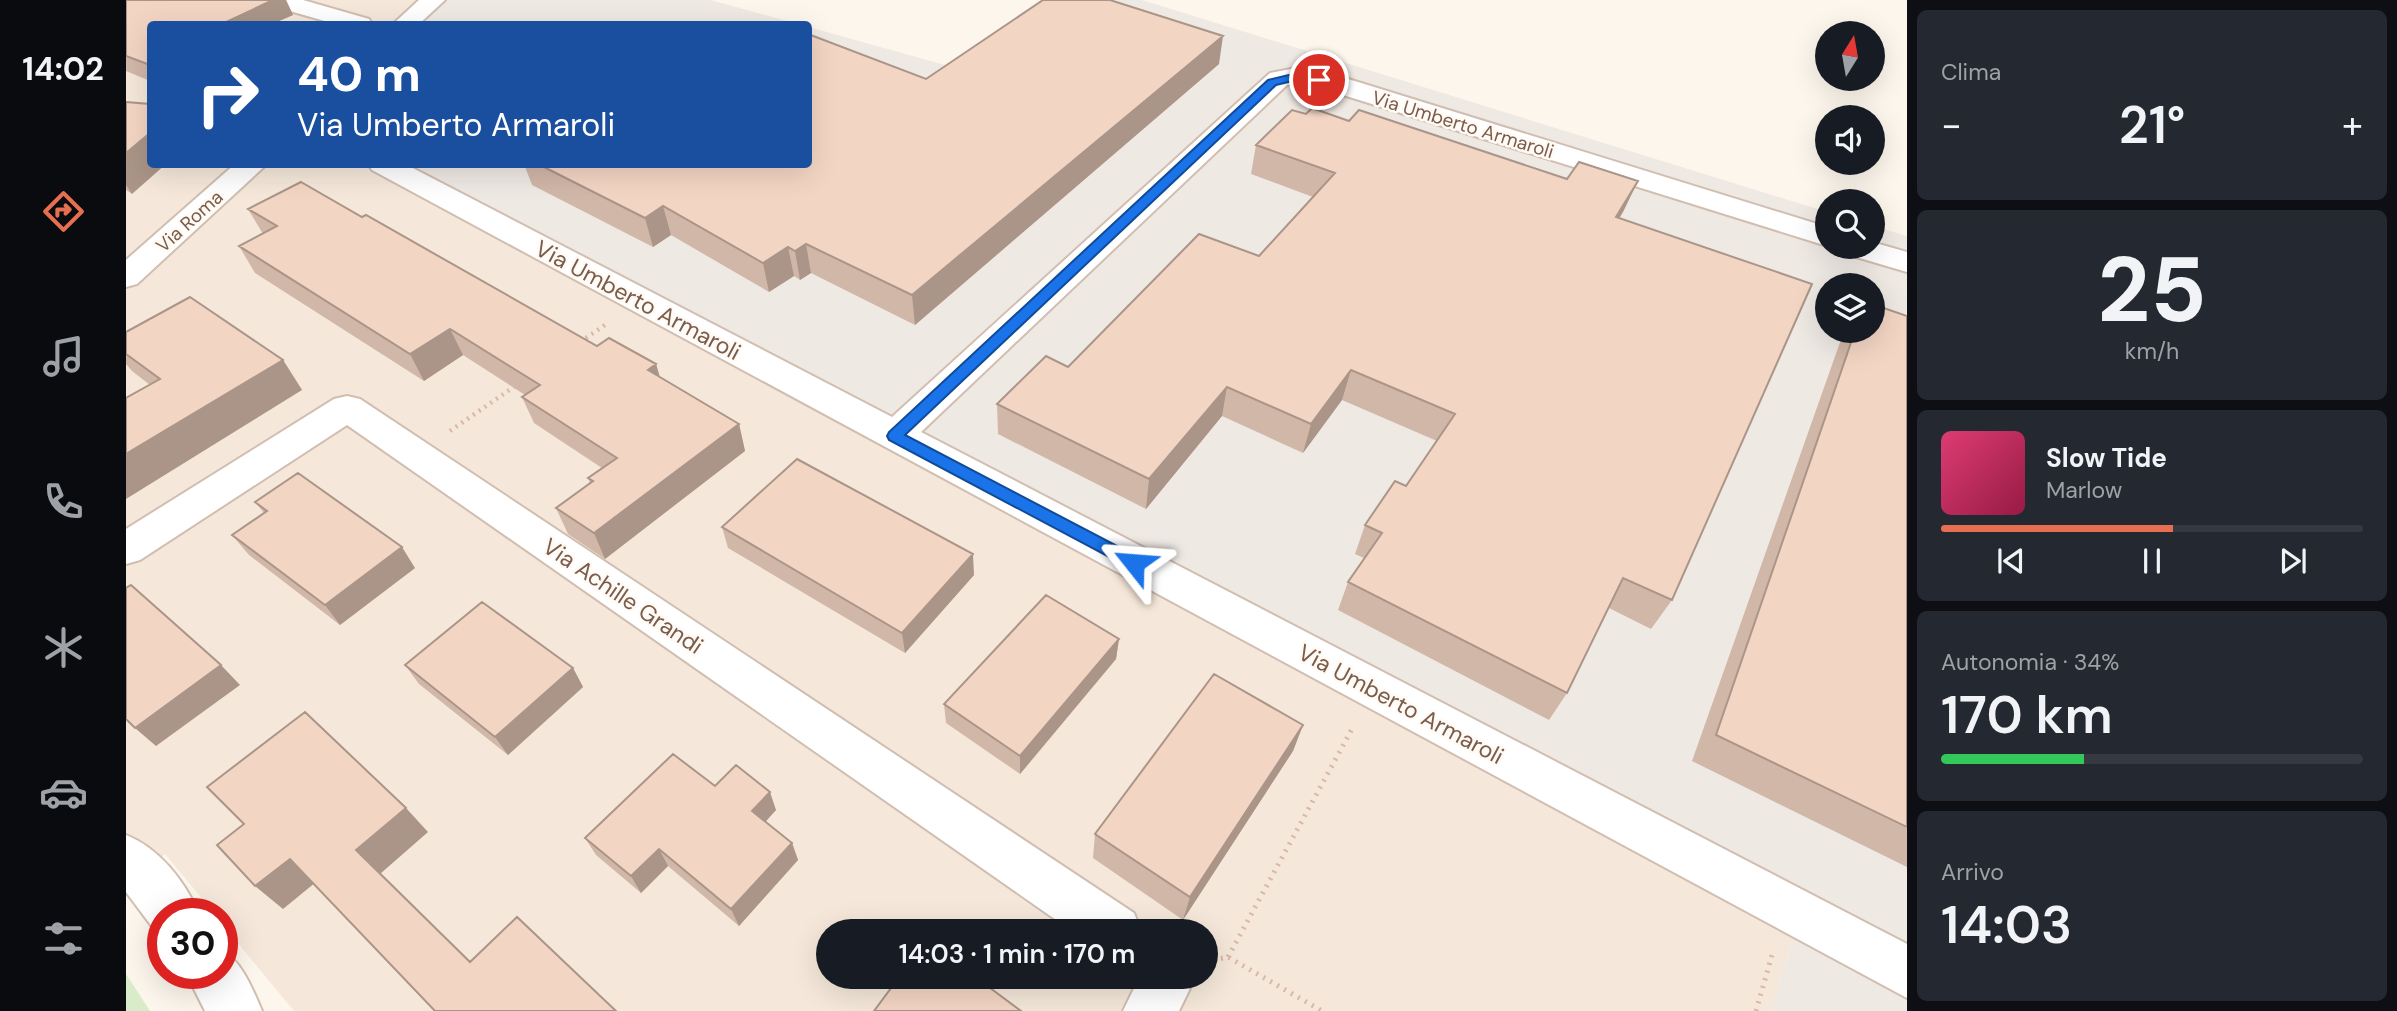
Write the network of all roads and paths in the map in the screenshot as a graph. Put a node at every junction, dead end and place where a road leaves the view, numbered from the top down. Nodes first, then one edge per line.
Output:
1 (277, 0) edge
2 (433, 0) edge
3 (350, 21) edge
4 (408, 21) edge
5 (248, 168) edge
6 (390, 168) edge
7 (1815, 233) edge
8 (1885, 255) edge
9 (1907, 262) edge
10 (126, 276) edge
11 (640, 301) junction
12 (573, 347) edge
13 (528, 378) edge
14 (894, 436) junction
15 (416, 454) junction
16 (126, 549) edge
17 (1374, 690) junction
18 (126, 858) edge
19 (162, 898) edge
20 (1786, 908) junction
21 (1098, 919) edge
22 (1228, 957) junction
23 (1218, 959) edge
24 (1907, 972) edge
25 (222, 989) edge
26 (1163, 989) edge
27 (235, 1011) edge
28 (1150, 1011) edge
29 (1322, 1011) edge
30 (1756, 1011) edge

1 - 3 street
2 - 4 street
5 - 10 street, Via Roma
6 - 11 street, Via Umberto Armaroli
7 - 14 street, Via Umberto Armaroli
8 - 9 street
11 - 12 path
11 - 14 street, Via Umberto Armaroli
13 - 15 path
14 - 17 street, Via Umberto Armaroli
15 - 16 street, Via Achille Grandi
15 - 21 street, Via Achille Grandi
17 - 20 street, Via Umberto Armaroli
17 - 22 path
18 - 19 street
20 - 24 street, Via Umberto Armaroli
20 - 30 path
22 - 23 path
22 - 29 path
25 - 27 street
26 - 28 street

